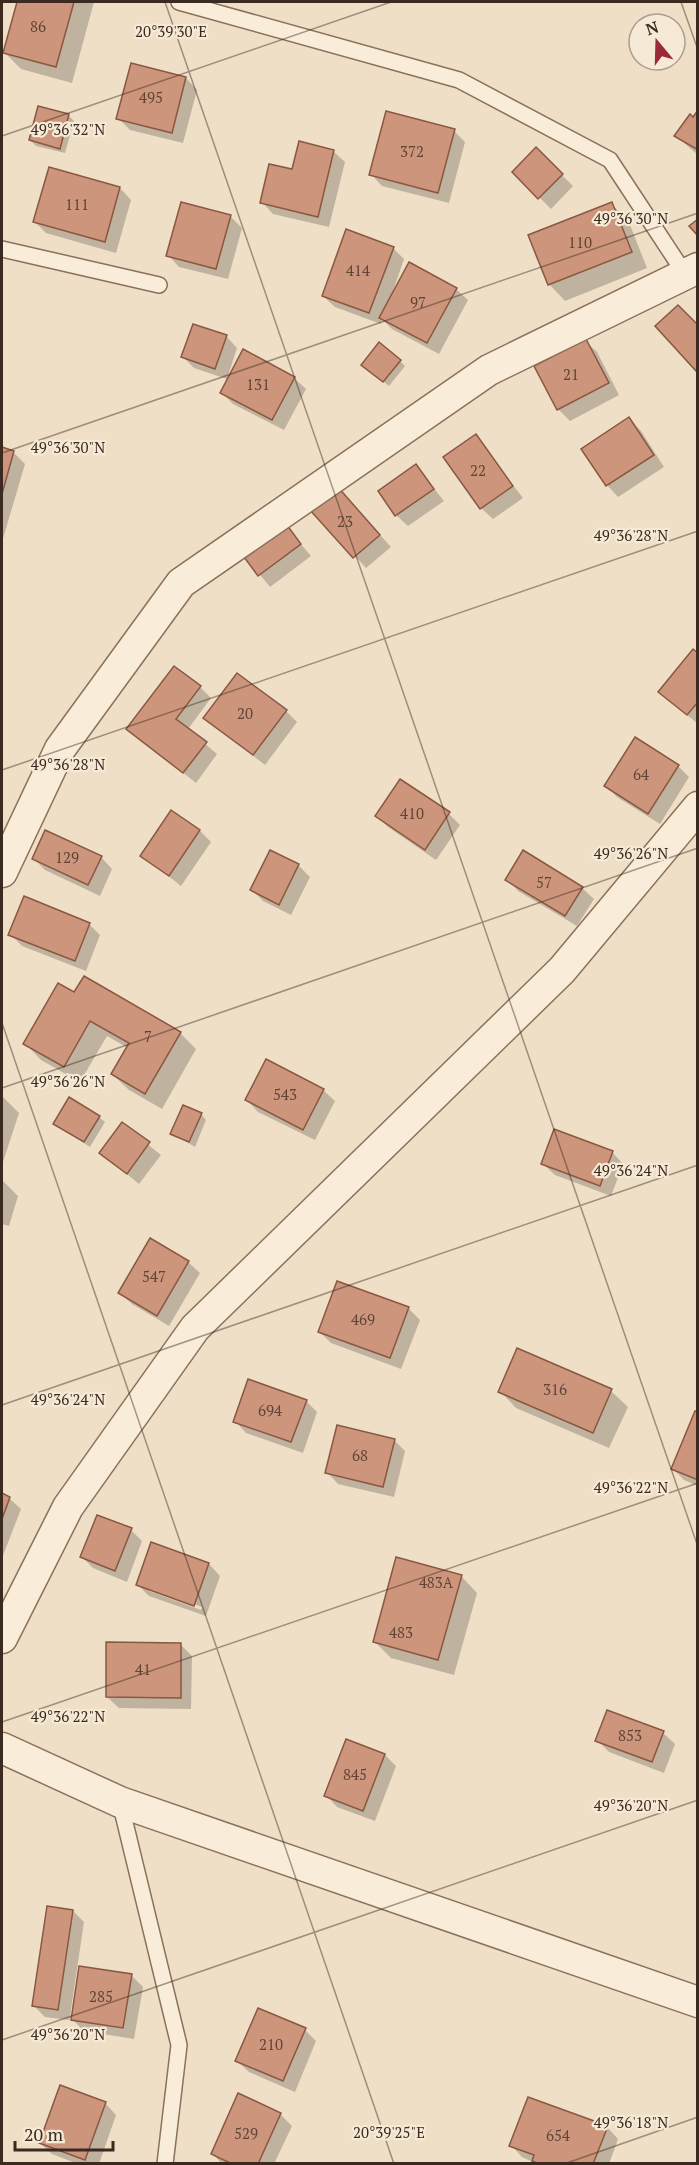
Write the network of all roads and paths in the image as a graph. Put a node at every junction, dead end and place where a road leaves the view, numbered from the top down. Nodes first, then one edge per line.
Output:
1 (179, 2) edge
2 (2, 249) edge
3 (691, 271) edge
4 (159, 285) dead end
5 (698, 807) edge
6 (2, 872) edge
7 (2, 1638) edge
8 (2, 1748) edge
9 (120, 1802) junction
10 (698, 2002) edge
11 (165, 2163) edge

1 - 3 lane
2 - 4 lane
3 - 6 street
5 - 7 street
8 - 9 street
9 - 10 street
9 - 11 lane

